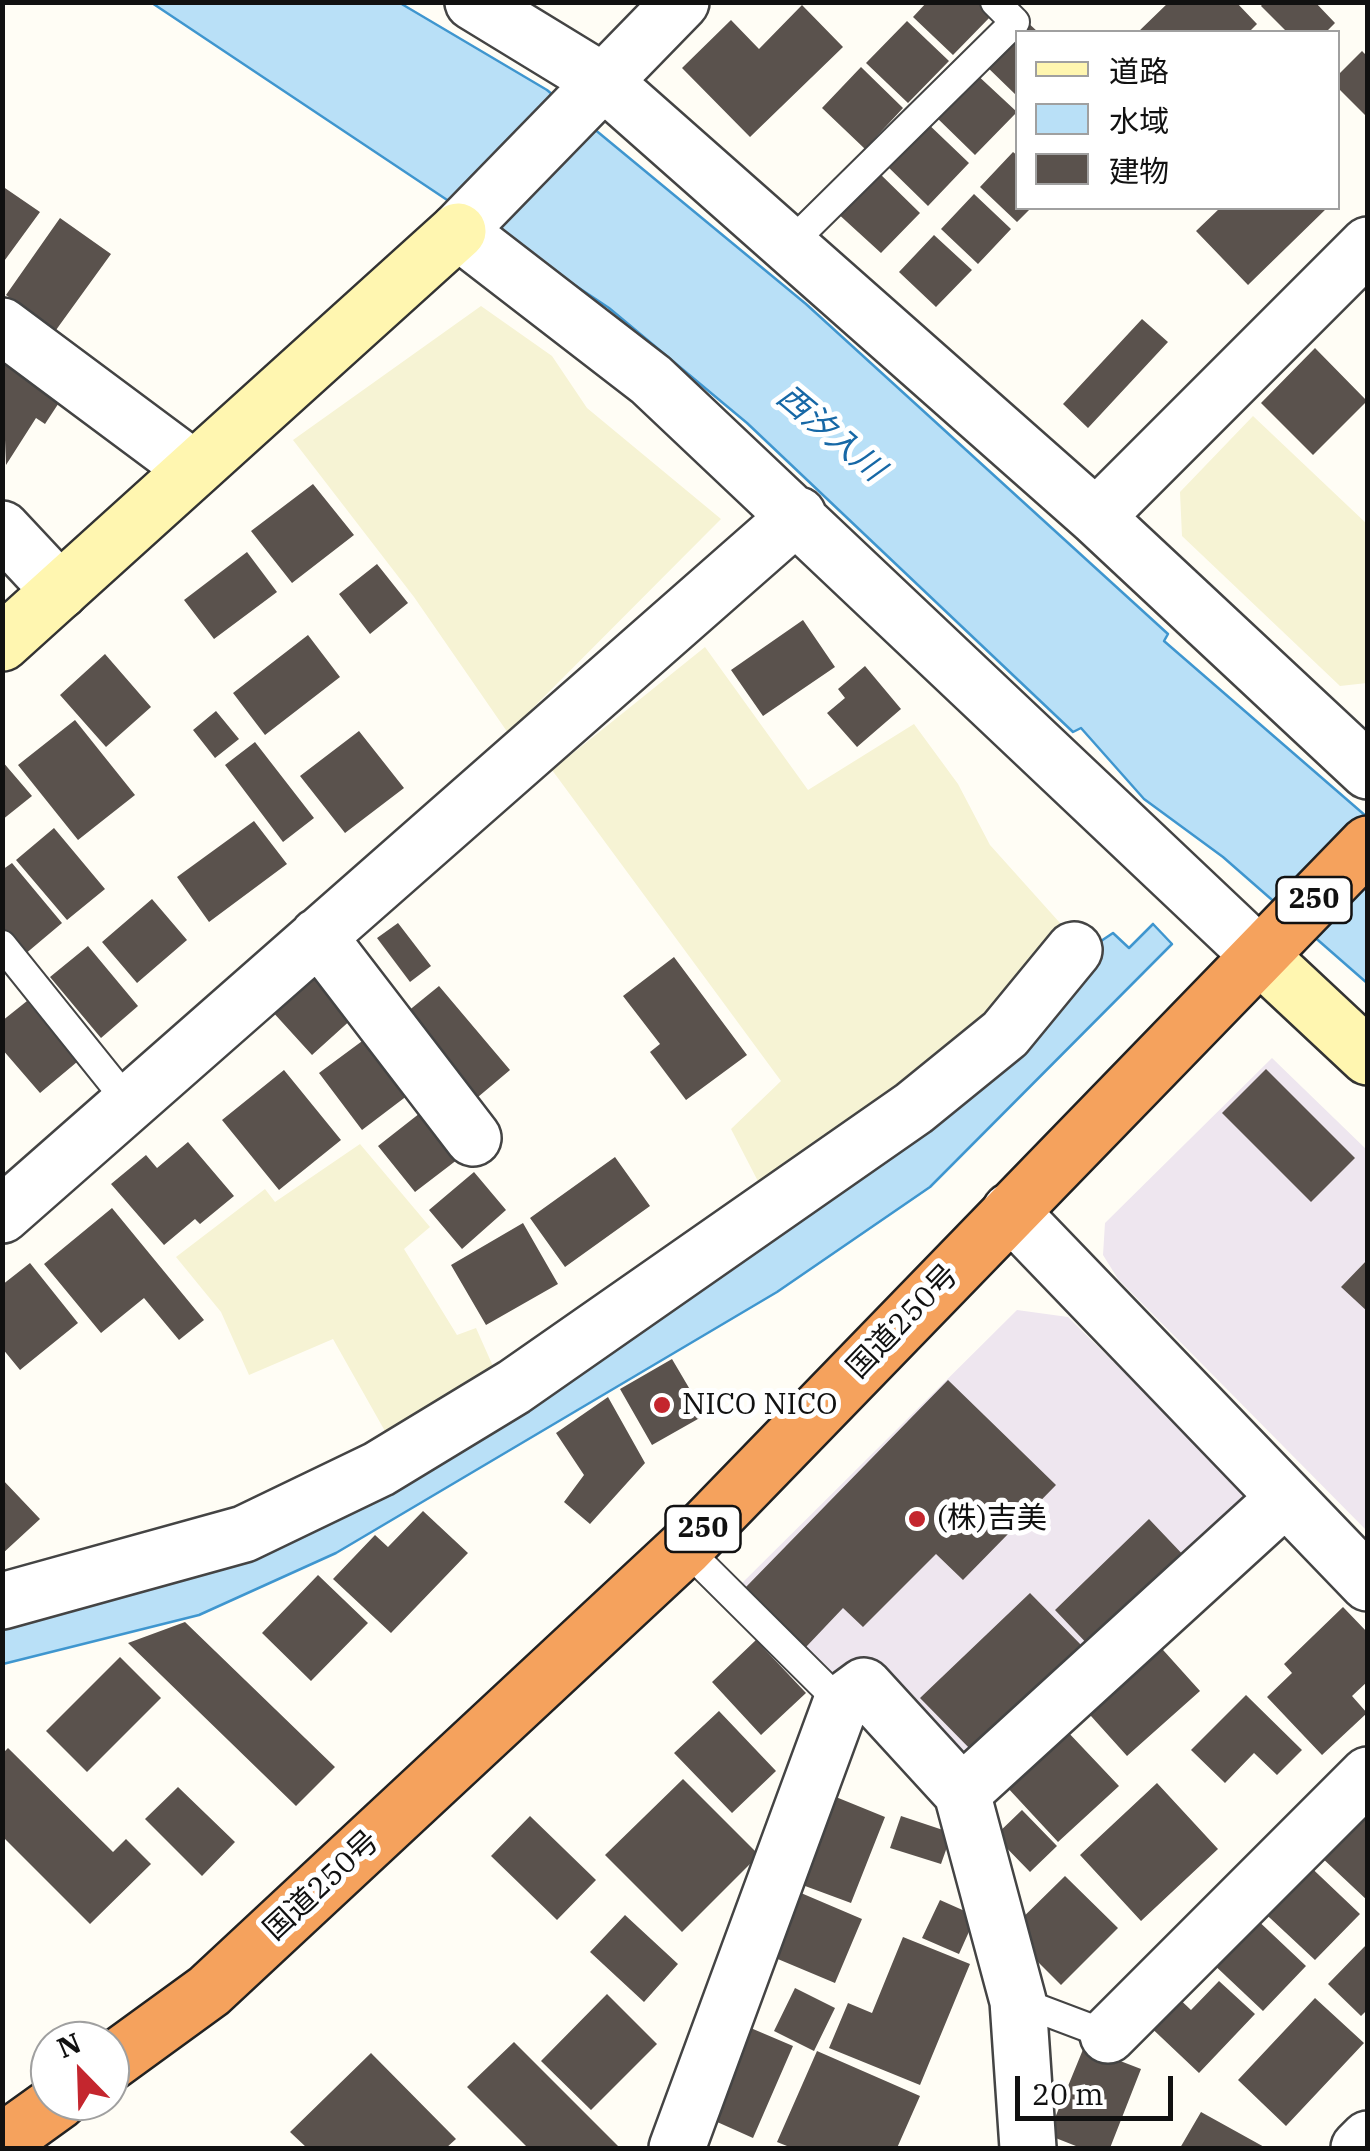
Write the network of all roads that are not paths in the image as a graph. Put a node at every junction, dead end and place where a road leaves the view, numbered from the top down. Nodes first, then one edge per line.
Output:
1 (473, 2) edge
2 (681, 2) edge
3 (996, 2) edge
4 (604, 82) junction
5 (458, 231) junction
6 (791, 243) junction
7 (1368, 245) edge
8 (2, 326) edge
9 (194, 470) junction
10 (798, 514) junction
11 (1096, 517) junction
12 (2, 529) edge
13 (60, 592) junction
14 (2, 643) edge
15 (1368, 771) edge
16 (1368, 844) edge
17 (318, 936) junction
18 (2, 945) edge
19 (1074, 950) dead end
20 (1260, 956) junction
21 (1368, 1058) edge
22 (129, 1103) junction
23 (473, 1138) dead end
24 (1010, 1211) junction
25 (2, 1214) edge
26 (1284, 1500) junction
27 (684, 1548) junction
28 (1368, 1583) edge
29 (2, 1601) edge
30 (841, 1703) junction
31 (1368, 1775) edge
32 (962, 1793) junction
33 (1018, 2000) junction
34 (1108, 2034) joint
35 (130, 2049) edge
36 (31, 2121) edge
37 (1368, 2139) edge
38 (2, 2142) edge
39 (677, 2148) edge
40 (1028, 2148) edge
41 (1359, 2148) edge

1 - 4 street
2 - 4 street
3 - 6 lane
4 - 5 street
4 - 6 street
5 - 9 street
5 - 10 street
6 - 11 street
7 - 11 street
8 - 9 street
9 - 13 street
10 - 17 street
10 - 20 street
11 - 15 street
12 - 13 street
13 - 14 street
16 - 20 highway, 国道250号 / 250
17 - 22 street
17 - 23 street
18 - 22 lane
19 - 29 street
20 - 21 street
20 - 24 highway, 国道250号 / 250
22 - 25 street
24 - 26 street
24 - 27 highway, 国道250号 / 250
26 - 28 street
26 - 32 street
27 - 30 lane
27 - 35 highway, 国道250号 / 250
30 - 32 street
30 - 39 street
31 - 34 street
32 - 33 street
33 - 34 lane
33 - 40 street
36 - 38 highway
37 - 41 street

